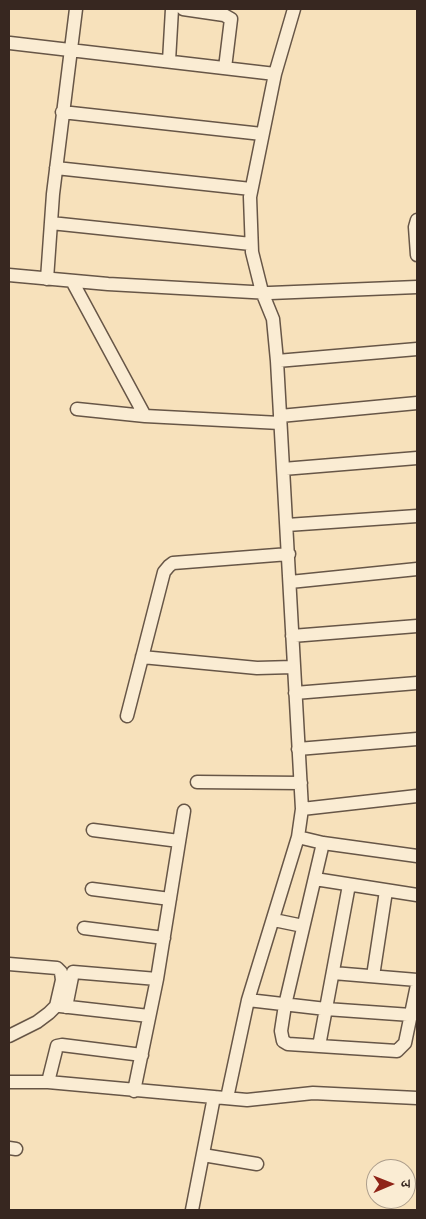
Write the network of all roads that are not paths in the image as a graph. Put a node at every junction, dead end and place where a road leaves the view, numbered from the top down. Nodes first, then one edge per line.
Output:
1 (76, 9) edge
2 (172, 9) edge
3 (183, 9) edge
4 (294, 9) edge
5 (10, 42) edge
6 (69, 50) junction
7 (169, 62) junction
8 (225, 68) junction
9 (275, 74) junction
10 (62, 112) junction
11 (262, 134) junction
12 (56, 168) junction
13 (251, 189) junction
14 (417, 220) edge
15 (51, 223) junction
16 (251, 244) junction
17 (417, 256) edge
18 (9, 275) edge
19 (47, 278) junction
20 (72, 281) junction
21 (417, 287) edge
22 (262, 292) junction
23 (417, 349) edge
24 (277, 361) junction
25 (417, 403) edge
26 (77, 409) dead end
27 (145, 416) junction
28 (280, 420) junction
29 (417, 458) edge
30 (283, 469) junction
31 (417, 516) edge
32 (287, 525) junction
33 (289, 554) junction
34 (417, 569) edge
35 (290, 582) junction
36 (417, 626) edge
37 (292, 636) junction
38 (142, 657) junction
39 (293, 667) junction
40 (417, 683) edge
41 (294, 693) junction
42 (127, 716) dead end
43 (417, 739) edge
44 (298, 749) junction
45 (197, 782) dead end
46 (301, 783) junction
47 (417, 796) edge
48 (302, 809) junction
49 (184, 811) dead end
50 (93, 830) dead end
51 (298, 837) junction
52 (179, 841) junction
53 (323, 843) junction
54 (417, 856) edge
55 (315, 879) junction
56 (349, 885) junction
57 (92, 889) dead end
58 (386, 891) junction
59 (417, 895) edge
60 (170, 899) junction
61 (274, 920) junction
62 (303, 926) junction
63 (84, 928) dead end
64 (164, 938) junction
65 (9, 964) edge
66 (333, 973) junction
67 (373, 976) junction
68 (157, 979) junction
69 (417, 980) edge
70 (417, 985) edge
71 (248, 1000) junction
72 (285, 1005) junction
73 (61, 1006) junction
74 (326, 1009) junction
75 (411, 1015) junction
76 (149, 1016) junction
77 (9, 1036) edge
78 (319, 1046) junction
79 (142, 1055) junction
80 (9, 1082) edge
81 (48, 1082) junction
82 (134, 1091) junction
83 (214, 1097) junction
84 (227, 1098) junction
85 (417, 1098) edge
86 (203, 1155) junction
87 (257, 1164) dead end
88 (193, 1210) edge

1 - 6 street
2 - 7 street
3 - 8 street
4 - 9 street
5 - 6 street
6 - 7 street
6 - 10 street
7 - 8 street
8 - 9 street
9 - 11 street
10 - 11 street
10 - 12 street
11 - 13 street
12 - 13 street
12 - 15 street
13 - 16 street
14 - 17 street
15 - 16 street
15 - 19 street
16 - 22 street
18 - 19 street
19 - 20 street
20 - 22 street
20 - 27 street
21 - 22 street
22 - 24 street
23 - 24 street
24 - 28 street
25 - 28 street
26 - 27 street
27 - 28 street
28 - 30 street
29 - 30 street
30 - 32 street
31 - 32 street
32 - 33 street
33 - 35 street
33 - 38 street
34 - 35 street
35 - 37 street
36 - 37 street
37 - 39 street
38 - 39 street
38 - 42 street
39 - 41 street
40 - 41 street
41 - 44 street
43 - 44 street
44 - 46 street
45 - 46 street
46 - 48 street
47 - 48 street
48 - 51 street
49 - 52 street
50 - 52 street
51 - 53 street
51 - 61 street
52 - 60 street
53 - 54 street
53 - 55 street
55 - 56 street
55 - 62 street
56 - 58 street
56 - 66 street
57 - 60 street
58 - 59 street
58 - 67 street
60 - 64 street
61 - 62 street
61 - 71 street
62 - 72 street
63 - 64 street
64 - 68 street
65 - 73 street
66 - 67 street
66 - 74 street
67 - 69 street
68 - 73 street
68 - 76 street
70 - 75 street
71 - 72 street
71 - 84 street
72 - 74 street
72 - 78 street
73 - 76 street
73 - 77 street
74 - 75 street
74 - 78 street
75 - 78 street
76 - 79 street
79 - 81 street
79 - 82 street
80 - 81 street
81 - 82 street
82 - 83 street
83 - 84 street
83 - 86 street
84 - 85 street
86 - 87 street
86 - 88 street

